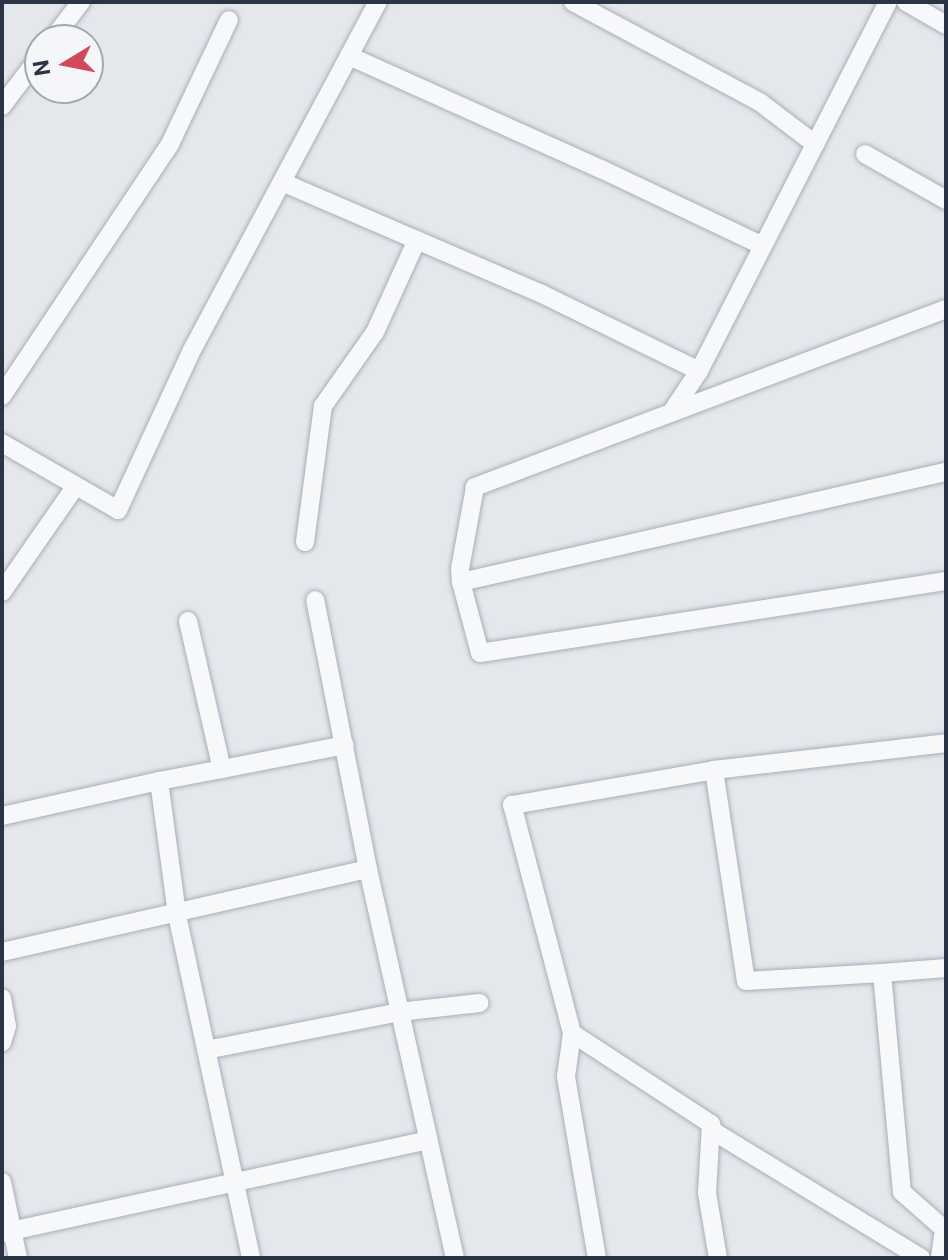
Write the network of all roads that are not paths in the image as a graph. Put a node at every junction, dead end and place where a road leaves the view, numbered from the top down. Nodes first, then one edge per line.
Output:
1 (81, 2) edge
2 (378, 2) edge
3 (573, 2) edge
4 (888, 2) edge
5 (906, 2) edge
6 (229, 20) dead end
7 (64, 24) edge
8 (946, 25) edge
9 (349, 56) junction
10 (24, 77) edge
11 (2, 106) edge
12 (815, 144) junction
13 (865, 154) dead end
14 (282, 182) junction
15 (946, 200) edge
16 (417, 240) junction
17 (763, 246) junction
18 (946, 309) edge
19 (699, 371) junction
20 (2, 396) edge
21 (671, 413) junction
22 (2, 443) edge
23 (946, 472) edge
24 (75, 487) junction
25 (305, 542) dead end
26 (946, 581) edge
27 (461, 582) junction
28 (2, 592) edge
29 (315, 600) dead end
30 (188, 621) dead end
31 (946, 743) edge
32 (345, 745) junction
33 (222, 769) junction
34 (714, 770) junction
35 (159, 781) junction
36 (2, 816) edge
37 (368, 869) junction
38 (177, 915) junction
39 (2, 952) edge
40 (946, 968) edge
41 (882, 973) junction
42 (2, 998) edge
43 (479, 1003) dead end
44 (399, 1012) junction
45 (572, 1033) junction
46 (2, 1042) edge
47 (206, 1050) junction
48 (711, 1124) junction
49 (428, 1140) junction
50 (2, 1182) edge
51 (235, 1183) junction
52 (7, 1232) edge
53 (18, 1258) edge
54 (251, 1258) edge
55 (455, 1258) edge
56 (597, 1258) edge
57 (718, 1258) edge
58 (921, 1258) edge
59 (940, 1258) edge

1 - 7 street
2 - 9 street
3 - 12 street
4 - 12 street
5 - 8 street
6 - 20 street
9 - 14 street
9 - 17 street
10 - 11 street
12 - 17 street
13 - 15 street
14 - 16 street
14 - 24 street
16 - 19 street
16 - 25 street
17 - 19 street
18 - 21 street
19 - 21 street
21 - 27 street
22 - 24 street
23 - 27 street
24 - 28 street
26 - 27 street
29 - 32 street
30 - 33 street
31 - 34 street
32 - 33 street
32 - 37 street
33 - 35 street
34 - 41 street
34 - 45 street
35 - 36 street
35 - 38 street
37 - 38 street
37 - 44 street
38 - 39 street
38 - 47 street
40 - 41 street
41 - 59 street
42 - 46 street
43 - 44 street
44 - 47 street
44 - 49 street
45 - 48 street
45 - 56 street
47 - 51 street
48 - 57 street
48 - 58 street
49 - 51 street
49 - 55 street
50 - 52 street
51 - 52 street
51 - 54 street
52 - 53 street

